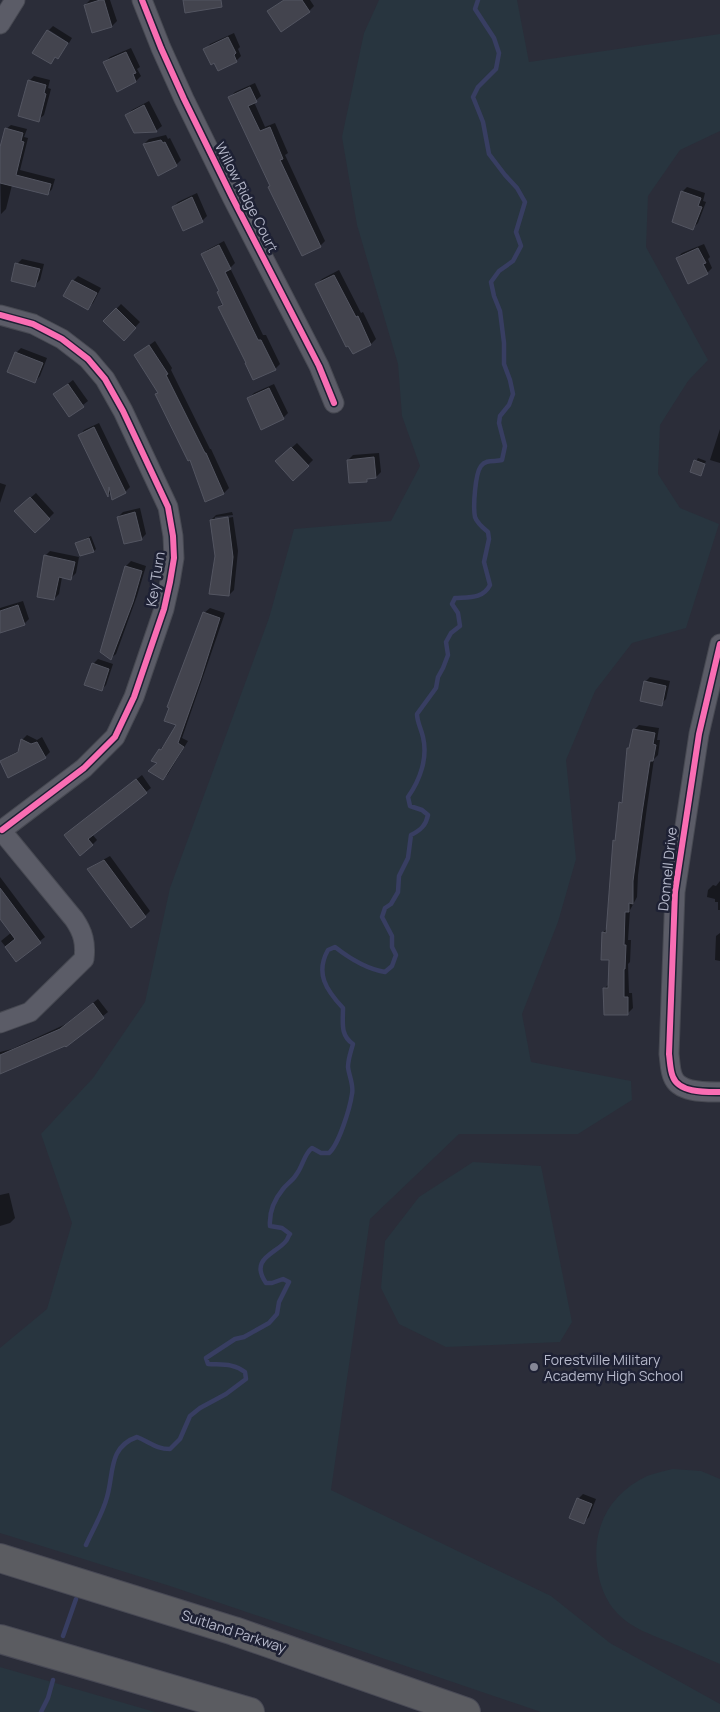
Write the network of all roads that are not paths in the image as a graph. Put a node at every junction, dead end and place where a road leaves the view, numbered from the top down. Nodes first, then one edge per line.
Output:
1 (15, 0) edge
2 (142, 0) edge
3 (0, 24) edge
4 (0, 315) edge
5 (334, 403) dead end
6 (720, 644) edge
7 (1, 829) edge
8 (0, 1022) edge
9 (720, 1092) edge
10 (0, 1558) edge
11 (0, 1638) edge
12 (250, 1712) edge
13 (466, 1712) edge

1 - 3 street
2 - 5 street, Willow Ridge Court
4 - 7 street, Key Turn
6 - 9 street, Donnell Drive
7 - 8 street
10 - 13 highway, Suitland Parkway
11 - 12 highway

